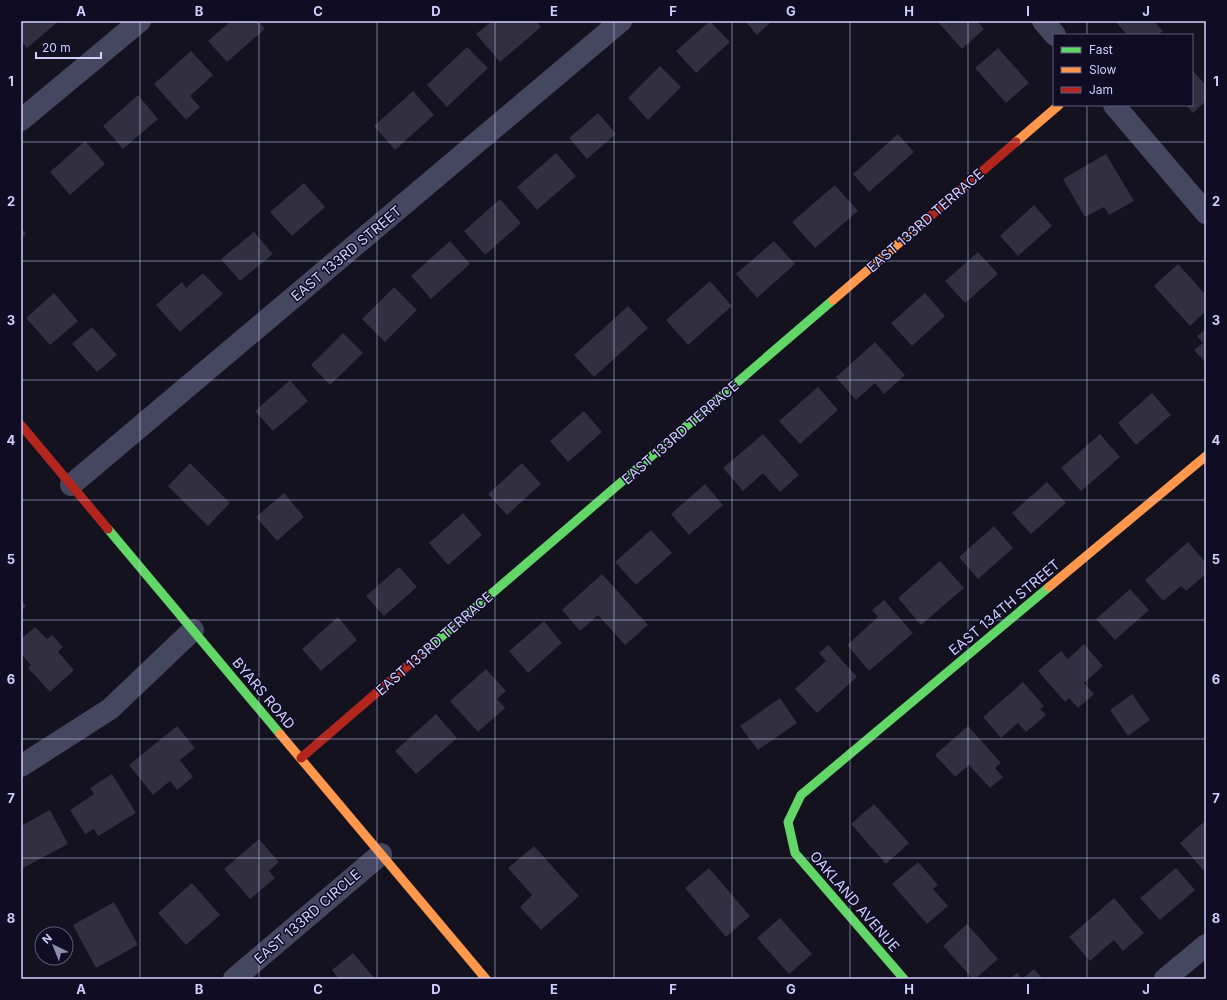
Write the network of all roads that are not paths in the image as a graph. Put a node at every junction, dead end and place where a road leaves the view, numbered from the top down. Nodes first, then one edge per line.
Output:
1 (140, 21) edge
2 (621, 21) edge
3 (1043, 21) edge
4 (1054, 34) edge
5 (1058, 106) edge
6 (1115, 106) edge
7 (21, 120) edge
8 (1206, 213) edge
9 (21, 425) edge
10 (1206, 456) edge
11 (71, 485) junction
12 (193, 630) junction
13 (301, 758) junction
14 (21, 765) edge
15 (821, 779) joint
16 (381, 854) junction
17 (1206, 945) edge
18 (234, 979) edge
19 (486, 979) edge
20 (904, 979) edge
21 (1165, 979) edge

1 - 7 street
2 - 11 street, EAST 133RD STREET
3 - 4 street
5 - 13 street, EAST 133RD TERRACE
6 - 8 street
9 - 11 street, BYARS ROAD
10 - 15 street, EAST 134TH STREET
11 - 12 street, BYARS ROAD
12 - 13 street, BYARS ROAD
12 - 14 street
13 - 16 street, BYARS ROAD
15 - 20 street, OAKLAND AVENUE
16 - 18 street, EAST 133RD CIRCLE
16 - 19 street, BYARS ROAD
17 - 21 street

